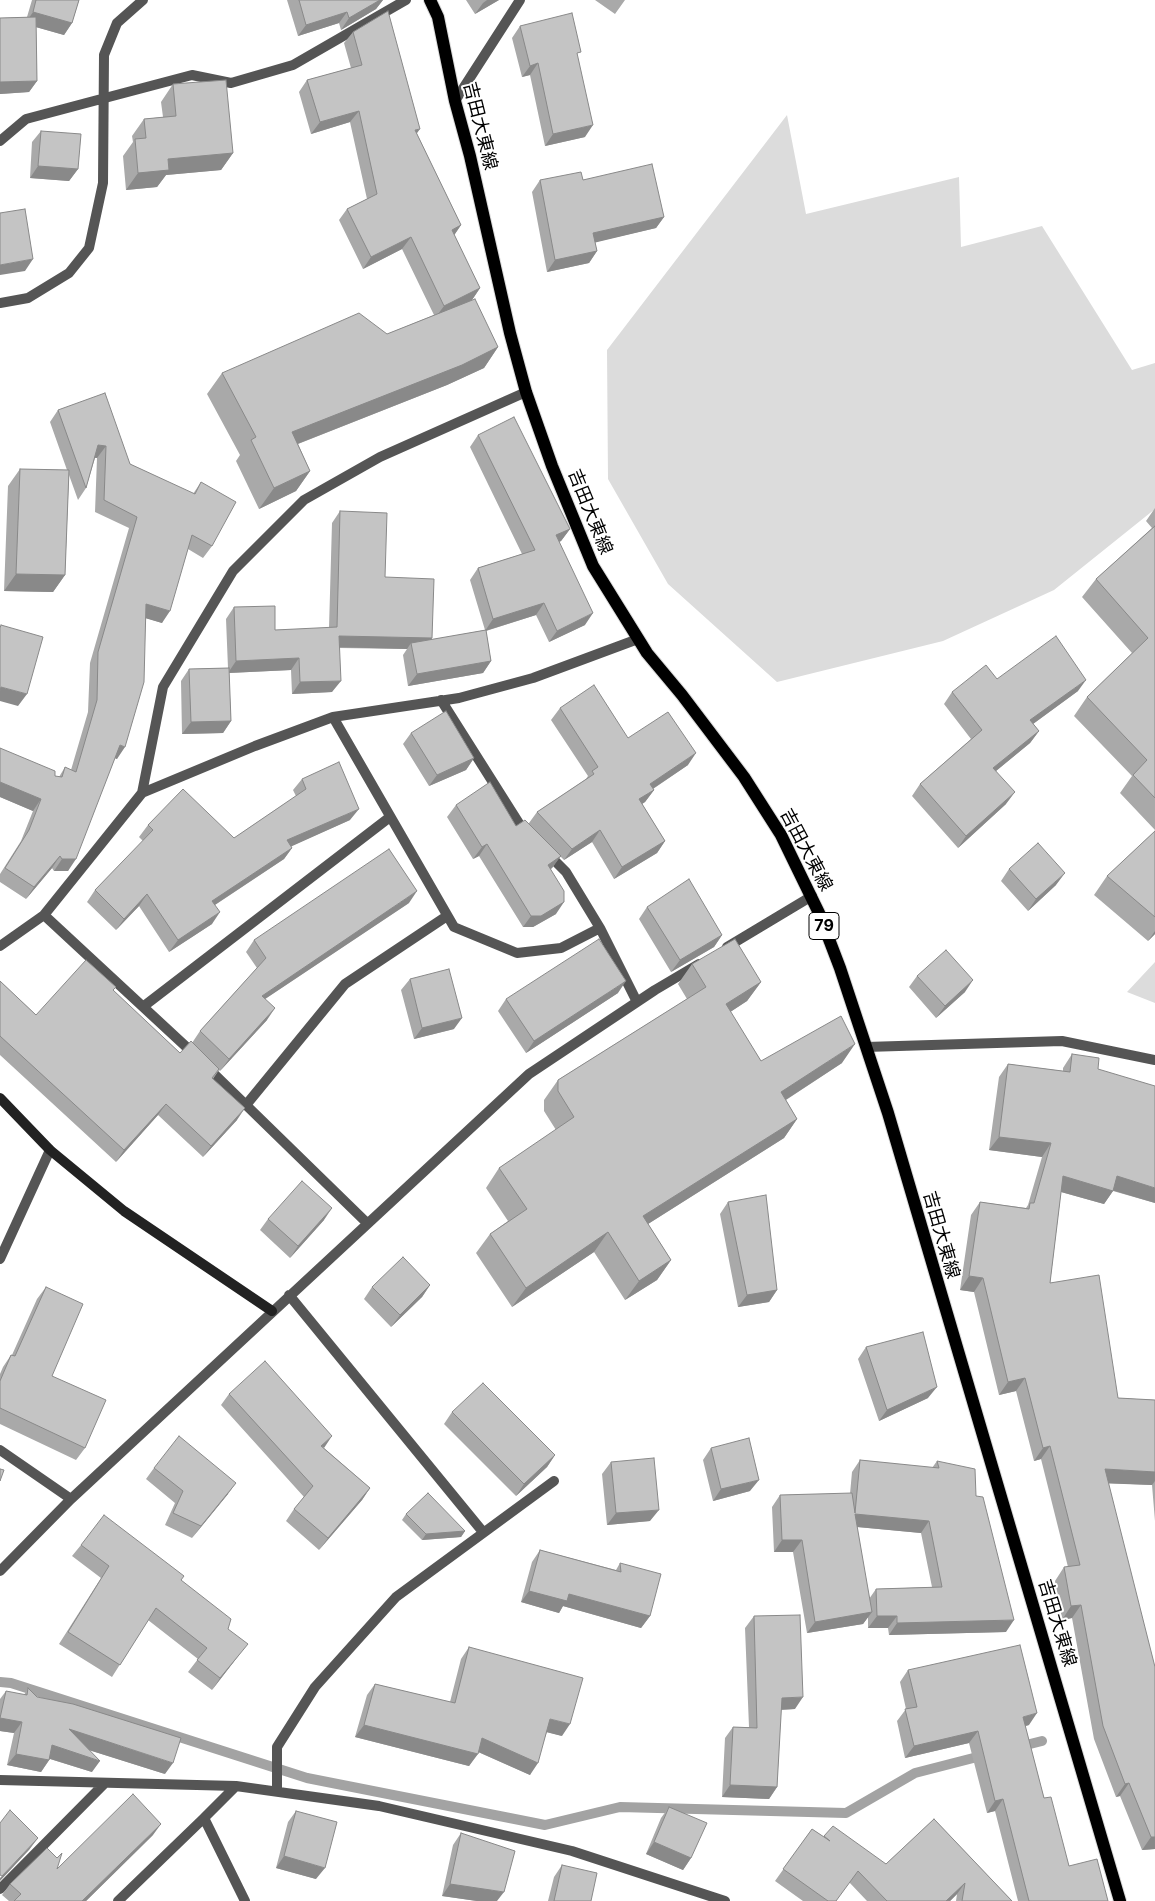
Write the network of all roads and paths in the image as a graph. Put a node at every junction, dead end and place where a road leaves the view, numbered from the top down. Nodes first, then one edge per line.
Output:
1 (143, 0) edge
2 (406, 0) edge
3 (430, 0) edge
4 (520, 0) edge
5 (105, 98) junction
6 (455, 101) junction
7 (0, 142) edge
8 (0, 303) edge
9 (526, 392) junction
10 (638, 639) junction
11 (441, 700) junction
12 (333, 717) junction
13 (142, 793) junction
14 (390, 817) junction
15 (812, 896) junction
16 (44, 915) junction
17 (447, 916) junction
18 (600, 928) junction
19 (0, 946) edge
20 (721, 951) edge
21 (705, 960) edge
22 (638, 1002) junction
23 (144, 1006) junction
24 (866, 1047) junction
25 (1155, 1060) edge
26 (0, 1098) edge
27 (246, 1105) junction
28 (50, 1150) junction
29 (368, 1223) junction
30 (0, 1259) edge
31 (289, 1295) junction
32 (272, 1311) junction
33 (0, 1450) edge
34 (554, 1481) dead end
35 (71, 1499) junction
36 (483, 1532) junction
37 (0, 1571) edge
38 (0, 1780) edge
39 (104, 1784) junction
40 (236, 1786) junction
41 (277, 1789) junction
42 (204, 1818) junction
43 (0, 1889) edge
44 (118, 1901) edge
45 (245, 1901) edge
46 (725, 1901) edge
47 (1120, 1901) edge

1 - 5 street
2 - 5 street
3 - 6 main road, 吉田大東線 / 79
4 - 6 street
5 - 7 street
5 - 8 street
6 - 9 main road, 吉田大東線 / 79
9 - 10 main road, 吉田大東線 / 79
9 - 13 street
10 - 11 street
10 - 15 main road, 吉田大東線 / 79
11 - 12 street
11 - 18 street
12 - 13 street
12 - 14 street
13 - 16 street
14 - 17 street
14 - 23 street
15 - 20 street
15 - 24 main road, 吉田大東線 / 79
16 - 19 street
16 - 23 street
17 - 18 street
17 - 27 street
18 - 22 street
21 - 22 street
22 - 29 street
23 - 27 street
24 - 25 street
24 - 47 main road, 吉田大東線 / 79
26 - 28 street
27 - 29 street
28 - 30 street
28 - 32 street
29 - 31 street
31 - 32 street
31 - 36 street
32 - 35 street
33 - 35 street
34 - 36 street
35 - 37 street
36 - 41 street
38 - 39 street
39 - 40 street
39 - 43 street
40 - 41 street
40 - 42 street
41 - 46 street
42 - 44 street
42 - 45 street

